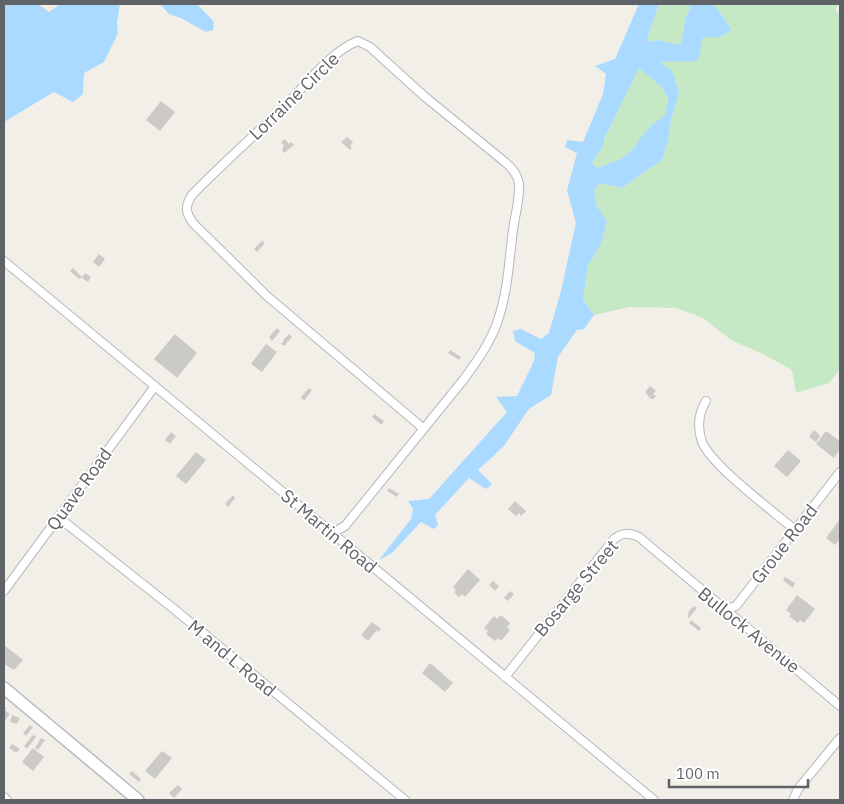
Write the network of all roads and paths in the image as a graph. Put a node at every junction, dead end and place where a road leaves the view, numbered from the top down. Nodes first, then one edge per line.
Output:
1 (4, 261) edge
2 (154, 386) junction
3 (706, 401) dead end
4 (423, 430) junction
5 (840, 472) edge
6 (58, 517) junction
7 (795, 530) junction
8 (332, 533) junction
9 (658, 554) joint
10 (4, 592) edge
11 (724, 610) junction
12 (504, 676) junction
13 (4, 688) edge
14 (840, 706) edge
15 (840, 738) edge
16 (4, 797) edge
17 (7, 800) edge
18 (138, 800) edge
19 (405, 800) edge
20 (654, 800) edge
21 (793, 800) edge

1 - 2 street, St Martin Road
2 - 6 street, Quave Road
2 - 8 street, St Martin Road
3 - 7 street
4 - 4 street, Lorraine Circle
4 - 8 street, Lorraine Circle
5 - 7 street, Groue Road
6 - 10 street, Quave Road
6 - 19 street, M and L Road
7 - 11 street, Groue Road
8 - 12 street, St Martin Road
9 - 11 street, Bullock Avenue
9 - 12 street, Bosarge Street
11 - 14 street, Bullock Avenue
12 - 20 street, St Martin Road
13 - 18 street
15 - 21 street
16 - 17 street

